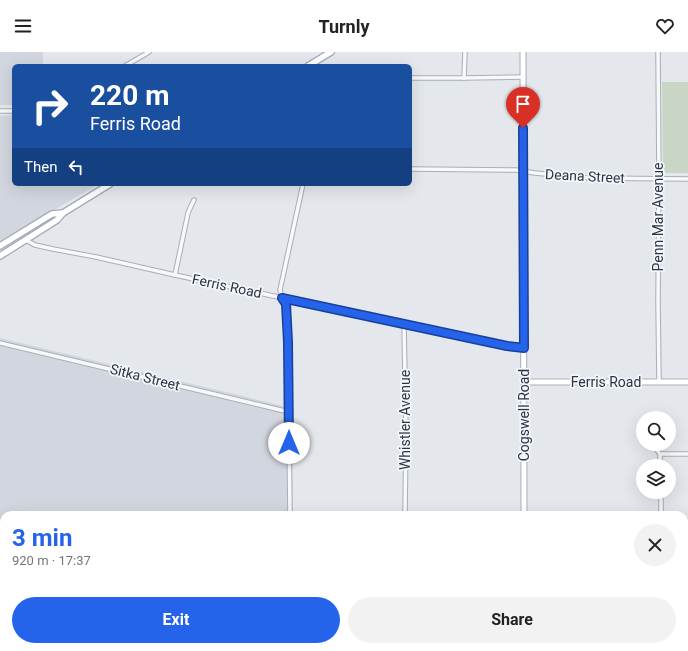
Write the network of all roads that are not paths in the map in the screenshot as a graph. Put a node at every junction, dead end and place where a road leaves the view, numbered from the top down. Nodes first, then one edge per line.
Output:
1 (148, 52) edge
2 (331, 52) edge
3 (465, 52) edge
4 (523, 52) edge
5 (658, 52) edge
6 (128, 64) edge
7 (311, 64) edge
8 (523, 77) junction
9 (412, 78) edge
10 (464, 78) junction
11 (0, 111) edge
12 (12, 111) edge
13 (412, 170) edge
14 (524, 171) junction
15 (659, 179) junction
16 (688, 179) edge
17 (107, 186) edge
18 (303, 186) edge
19 (194, 200) dead end
20 (63, 213) junction
21 (26, 240) junction
22 (0, 246) edge
23 (0, 256) edge
24 (175, 275) junction
25 (282, 298) junction
26 (404, 324) junction
27 (0, 343) edge
28 (524, 348) junction
29 (524, 382) junction
30 (659, 382) junction
31 (688, 382) edge
32 (289, 412) junction
33 (658, 451) edge
34 (660, 454) junction
35 (688, 454) edge
36 (660, 459) edge
37 (661, 499) edge
38 (290, 511) edge
39 (405, 511) edge
40 (524, 511) edge
41 (661, 511) edge

1 - 6 street
2 - 7 main road
3 - 10 street
4 - 8 street, Cogswell Road
5 - 15 street, Penn Mar Avenue
8 - 10 street
8 - 14 street, Cogswell Road
9 - 10 street
11 - 12 street
13 - 14 street, Deana Street
14 - 15 street, Deana Street
14 - 28 street, Cogswell Road
15 - 16 street, Deana Street
15 - 30 street, Penn Mar Avenue
17 - 20 main road
18 - 25 street
19 - 24 street
20 - 21 main road
20 - 22 main road
21 - 23 main road
21 - 24 street, Ferris Road
24 - 25 street, Ferris Road
25 - 26 street, Ferris Road
25 - 32 street
26 - 28 street, Ferris Road
26 - 39 street, Whistler Avenue
27 - 32 street, Sitka Street
28 - 29 street, Cogswell Road
29 - 30 street, Ferris Road
29 - 40 street, Cogswell Road
30 - 31 street, Ferris Road
32 - 38 street
33 - 34 street
34 - 35 street
34 - 36 street
37 - 41 street

